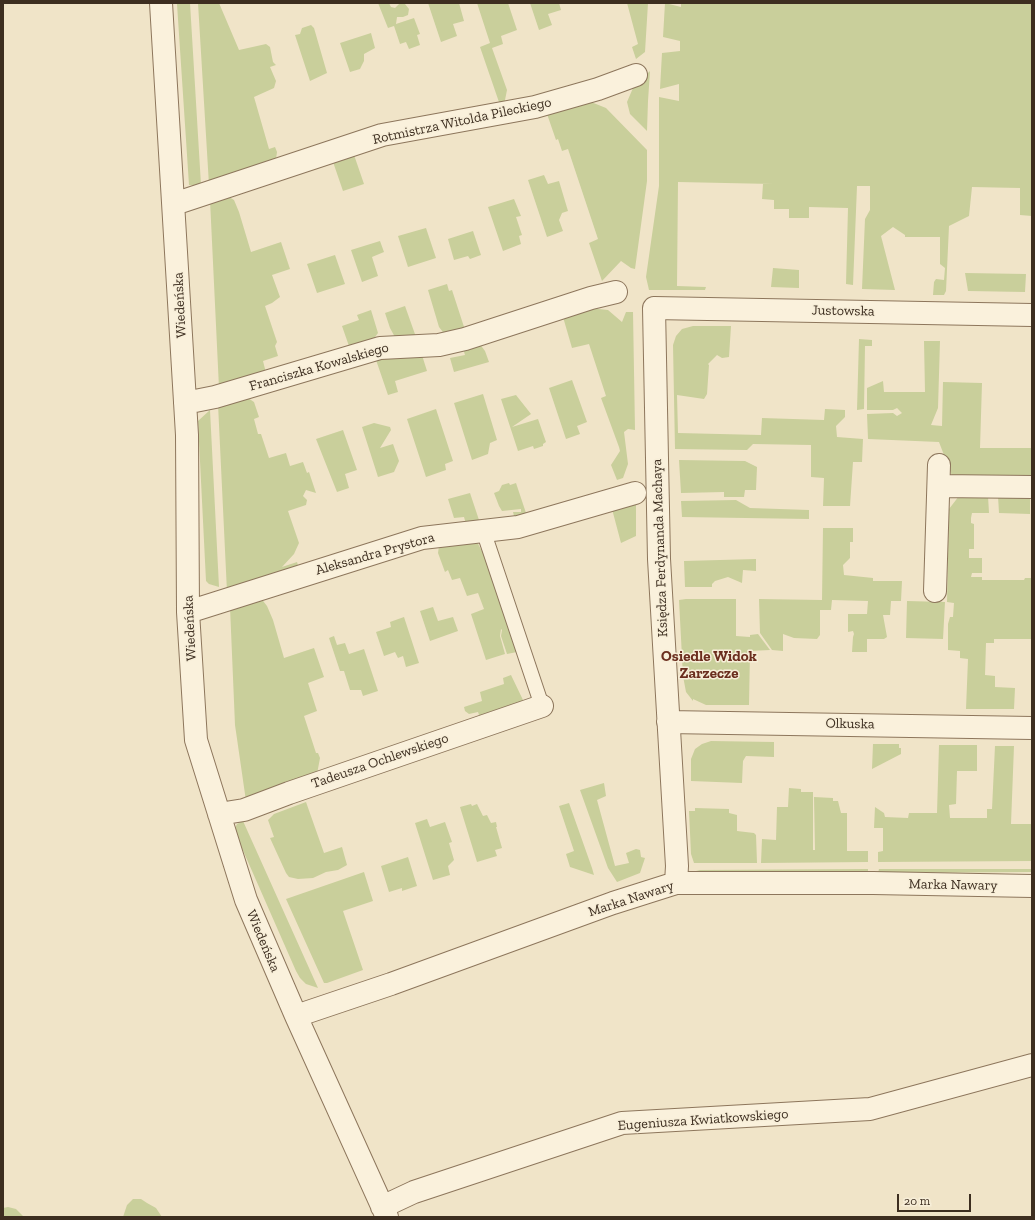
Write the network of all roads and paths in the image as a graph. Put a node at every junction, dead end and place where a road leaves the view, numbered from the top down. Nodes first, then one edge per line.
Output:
1 (161, 3) edge
2 (636, 75) dead end
3 (174, 204) junction
4 (616, 292) dead end
5 (654, 308) joint
6 (1032, 314) edge
7 (185, 403) junction
8 (939, 465) dead end
9 (939, 486) junction
10 (1032, 487) edge
11 (635, 493) dead end
12 (483, 530) junction
13 (935, 591) dead end
14 (188, 612) junction
15 (542, 706) joint
16 (668, 722) junction
17 (1032, 728) edge
18 (219, 814) junction
19 (676, 883) junction
20 (1032, 886) edge
21 (296, 1016) junction
22 (1032, 1065) edge
23 (385, 1212) edge

1 - 3 street, Wiedeńska
2 - 3 street, Rotmistrza Witolda Pileckiego
3 - 7 street, Wiedeńska
4 - 7 street, Franciszka Kowalskiego
5 - 6 street, Justowska
5 - 16 street, Księdza Ferdynanda Machaya
7 - 14 street, Wiedeńska
8 - 9 street
9 - 10 street
9 - 13 street
11 - 12 street, Aleksandra Prystora
12 - 14 street, Aleksandra Prystora
12 - 15 lane
14 - 18 street, Wiedeńska
15 - 18 street, Tadeusza Ochlewskiego
16 - 17 street, Olkuska
16 - 19 street, Księdza Ferdynanda Machaya
18 - 21 street, Wiedeńska
19 - 20 street, Marka Nawary
19 - 21 street, Marka Nawary
21 - 23 street, Wiedeńska
22 - 23 street, Eugeniusza Kwiatkowskiego

